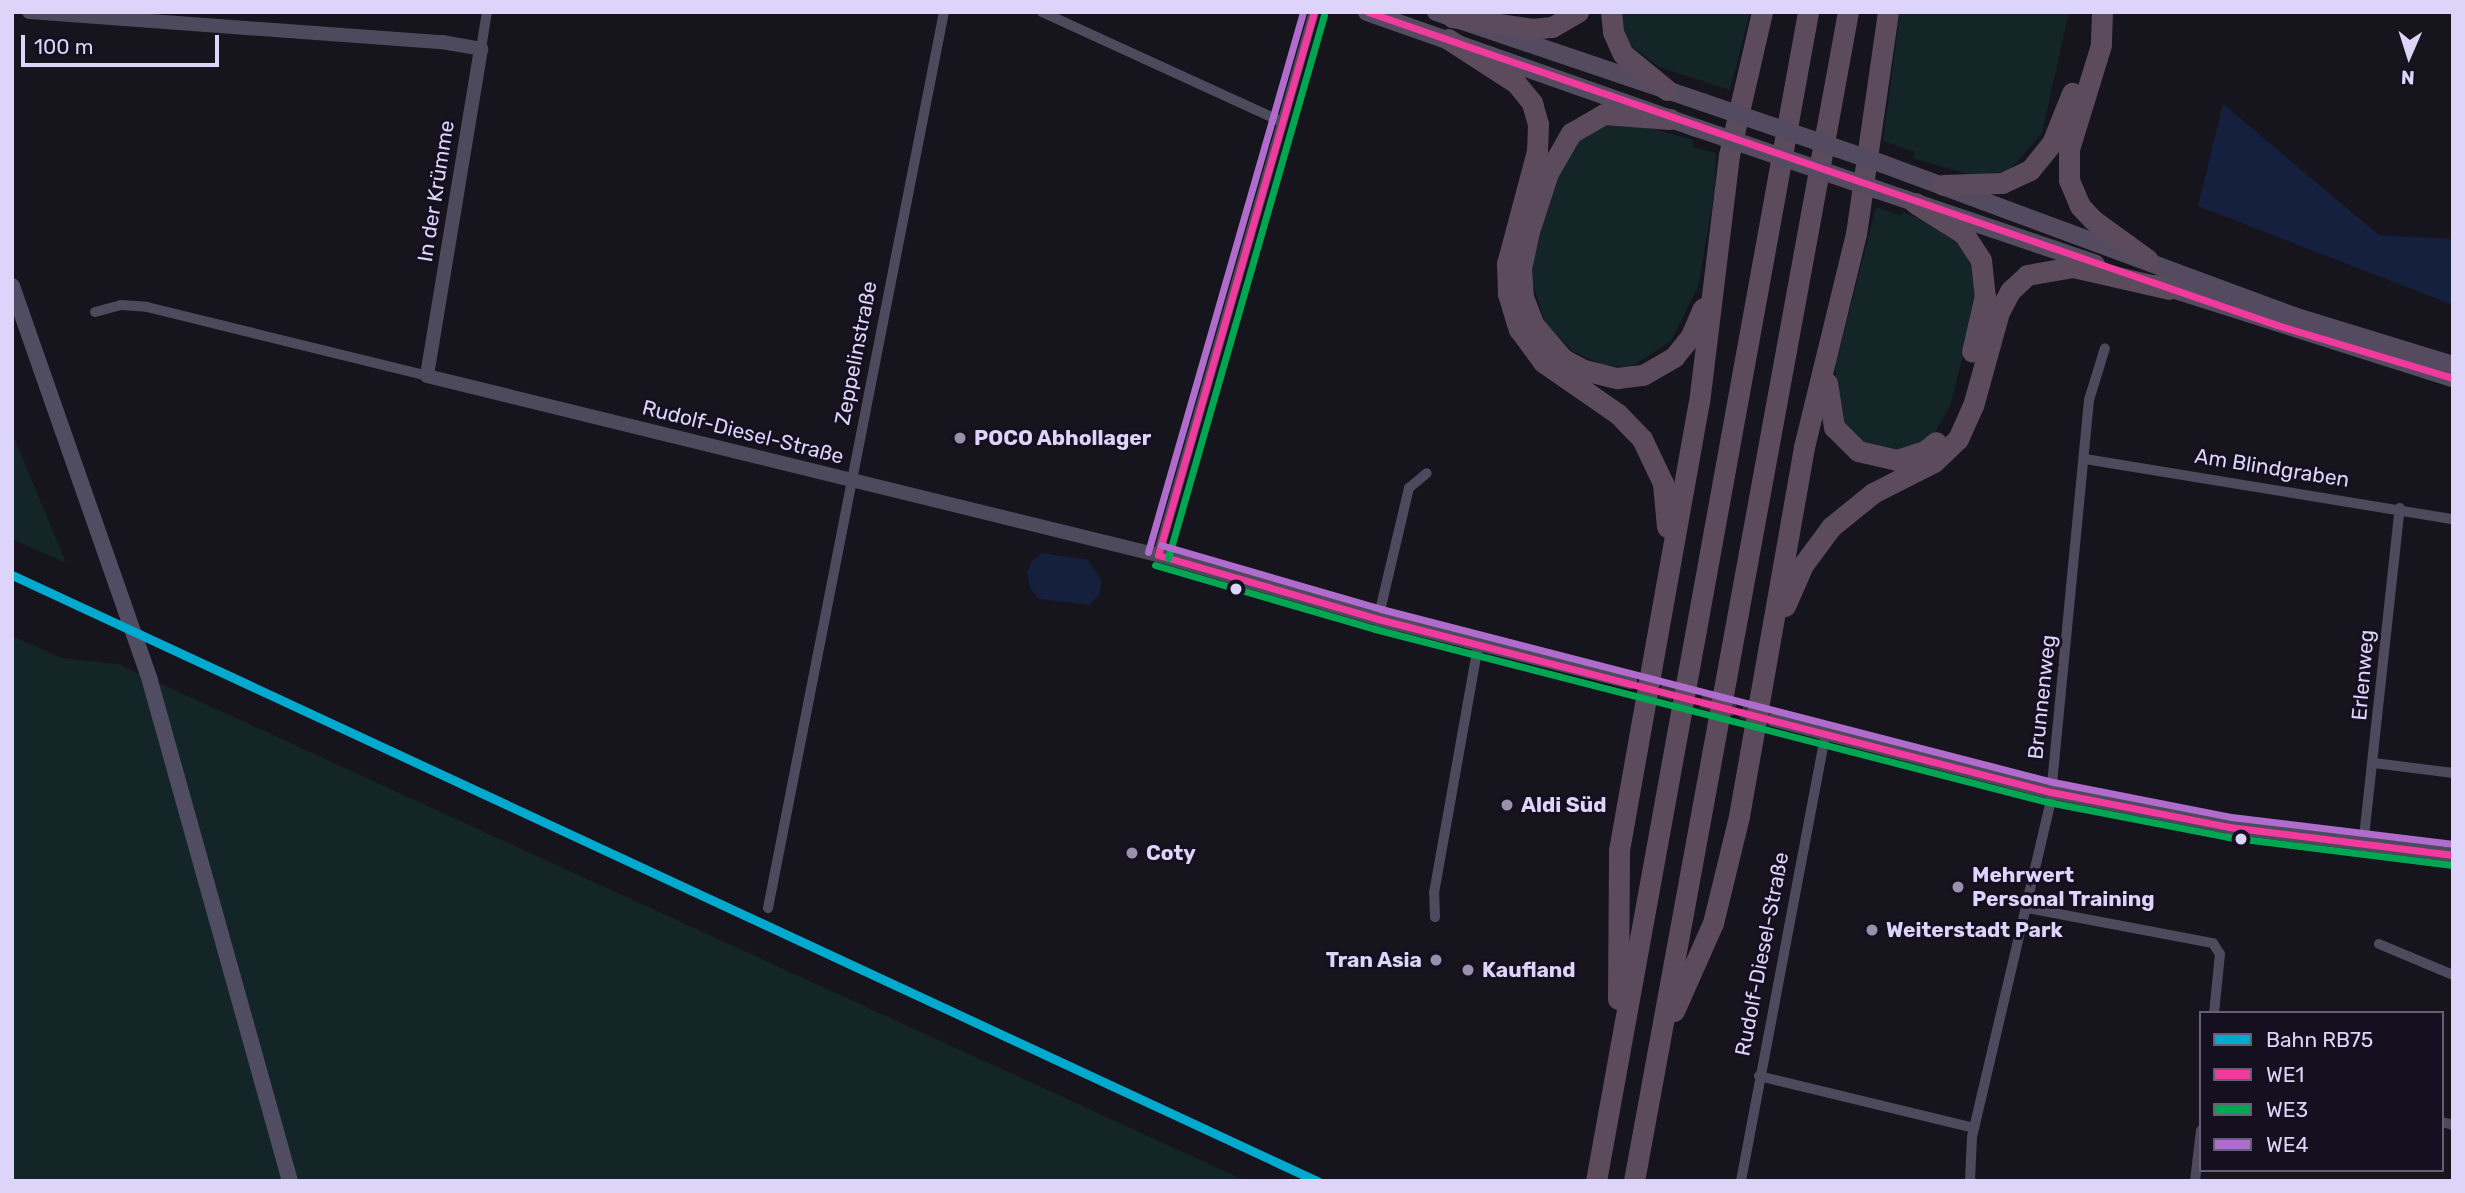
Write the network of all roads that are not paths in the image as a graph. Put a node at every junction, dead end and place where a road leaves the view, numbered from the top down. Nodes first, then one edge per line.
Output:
1 (29, 12) edge
2 (487, 12) edge
3 (944, 12) edge
4 (1042, 12) edge
5 (1314, 12) edge
6 (1367, 12) edge
7 (1578, 12) edge
8 (1611, 12) edge
9 (1762, 12) edge
10 (1808, 12) edge
11 (1848, 12) edge
12 (1888, 12) edge
13 (2089, 12) edge
14 (2102, 12) edge
15 (1444, 15) edge
16 (1448, 39) junction
17 (481, 49) junction
18 (1667, 90) junction
19 (1670, 119) junction
20 (1280, 121) junction
21 (1944, 185) junction
22 (1915, 203) junction
23 (2147, 259) junction
24 (1717, 262) junction
25 (12, 286) edge
26 (2169, 289) junction
27 (95, 312) dead end
28 (1836, 319) junction
29 (2105, 348) dead end
30 (2453, 365) edge
31 (427, 376) junction
32 (2453, 378) edge
33 (2085, 459) junction
34 (1427, 473) dead end
35 (850, 480) junction
36 (2400, 508) junction
37 (2453, 519) edge
38 (1158, 555) junction
39 (1660, 607) junction
40 (1378, 619) junction
41 (1478, 645) junction
42 (1764, 676) junction
43 (1630, 682) tunnel mouth
44 (1774, 720) tunnel mouth
45 (1825, 735) junction
46 (2374, 763) junction
47 (2453, 773) edge
48 (2052, 792) junction
49 (2363, 846) junction
50 (2453, 855) edge
51 (768, 908) dead end
52 (2027, 908) junction
53 (1436, 917) dead end
54 (2379, 944) dead end
55 (2453, 975) edge
56 (2214, 1011) edge
57 (1658, 1049) junction
58 (1617, 1064) junction
59 (1759, 1076) junction
60 (1974, 1128) junction
61 (2199, 1147) edge
62 (290, 1181) edge
63 (1596, 1181) edge
64 (1634, 1181) edge
65 (1741, 1181) edge
66 (1970, 1181) edge
67 (2195, 1181) edge

1 - 17 street
2 - 17 street, In der Krümme
3 - 35 street, Zeppelinstraße
4 - 20 street
5 - 20 street
6 - 16 main road
7 - 15 highway
8 - 18 highway
9 - 24 highway
10 - 58 highway
11 - 57 highway
12 - 28 highway
13 - 21 highway
14 - 23 highway
15 - 18 main road
16 - 19 main road
16 - 39 highway
17 - 31 street, In der Krümme
18 - 21 main road, bridge
19 - 22 main road, bridge
19 - 24 highway
20 - 38 street
21 - 23 main road
22 - 26 main road
22 - 28 highway
23 - 30 main road
24 - 39 highway
25 - 62 main road
26 - 32 main road
26 - 42 highway
27 - 31 street, Rudolf-Diesel-Straße
28 - 42 highway
29 - 33 street, Brunnenweg
31 - 35 street, Rudolf-Diesel-Straße
33 - 36 street, Am Blindgraben
33 - 48 street, Brunnenweg
34 - 40 street
35 - 38 street, Rudolf-Diesel-Straße
35 - 51 street, Zeppelinstraße
36 - 37 street, Am Blindgraben
36 - 46 street, Erlenweg
38 - 40 street, Rudolf-Diesel-Straße
39 - 58 highway
40 - 41 street, Rudolf-Diesel-Straße
41 - 43 street, Rudolf-Diesel-Straße
41 - 53 street
42 - 57 highway
44 - 45 street
45 - 48 street
45 - 59 street, Rudolf-Diesel-Straße
46 - 47 street
46 - 49 street, Erlenweg
48 - 49 street
48 - 52 street, Brunnenweg
49 - 50 street
52 - 56 street
52 - 60 street, Brunnenweg
54 - 55 street
57 - 64 highway
58 - 63 highway
59 - 60 street
59 - 65 street, Rudolf-Diesel-Straße
60 - 66 street, Brunnenweg
61 - 67 street

